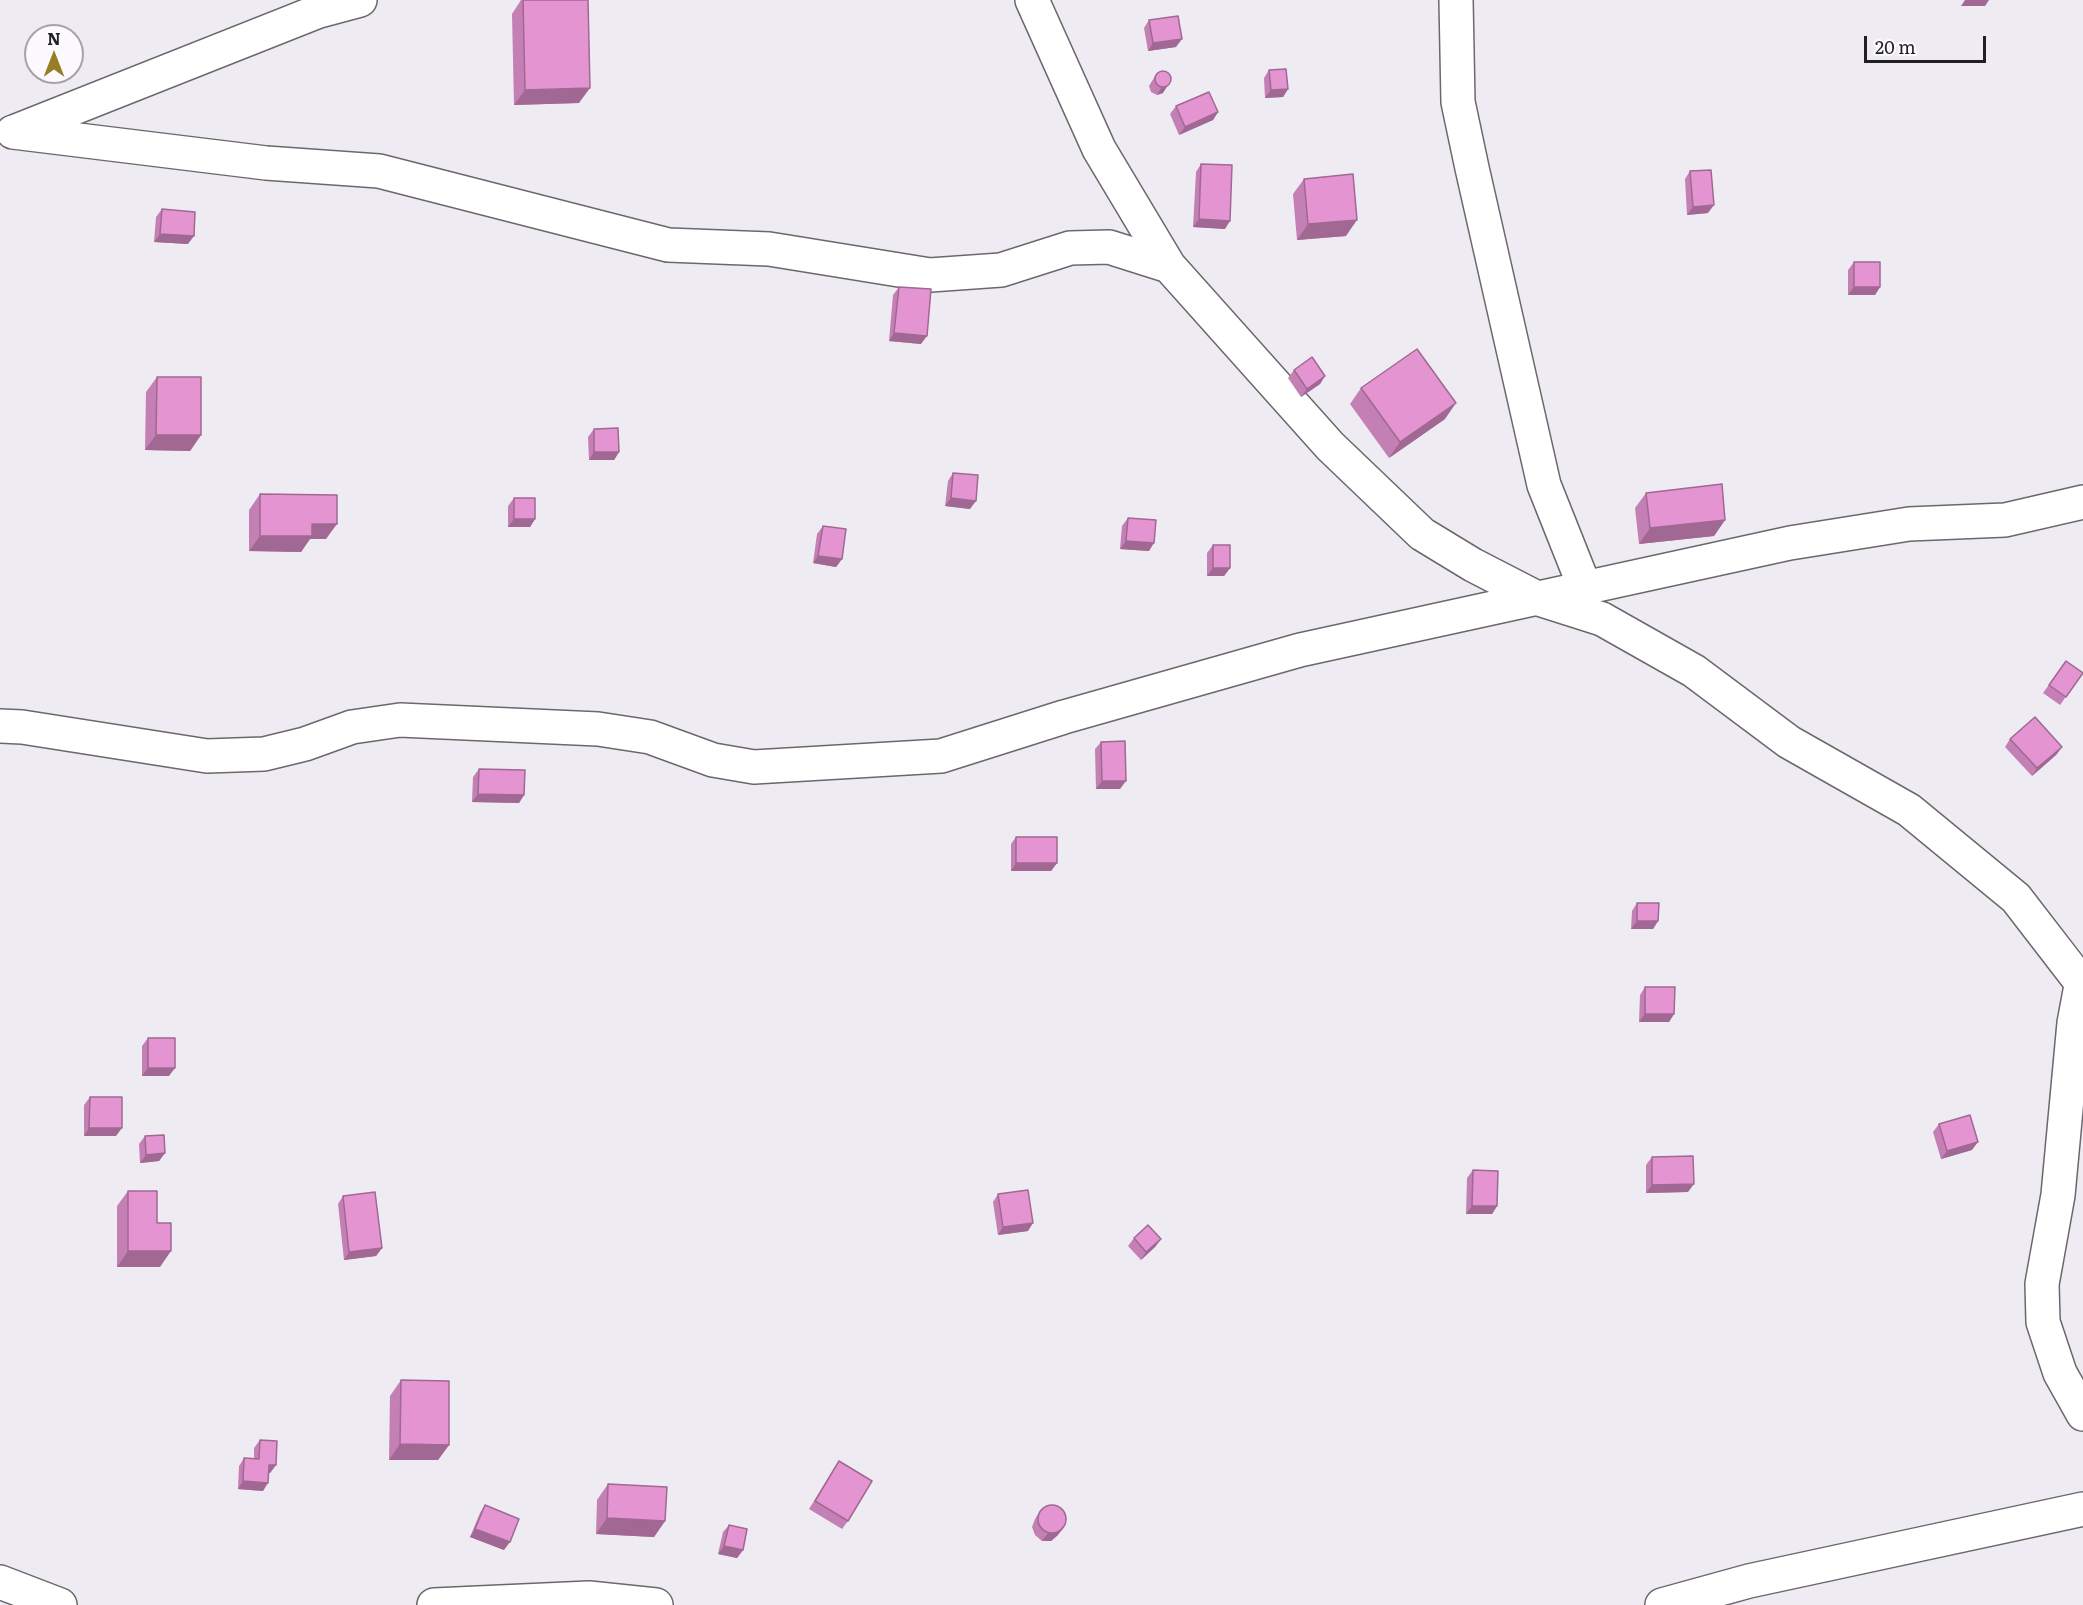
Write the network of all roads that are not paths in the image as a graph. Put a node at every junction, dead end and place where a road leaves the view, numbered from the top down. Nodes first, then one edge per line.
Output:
1 (360, 0) edge
2 (1032, 0) edge
3 (1456, 0) edge
4 (6, 135) edge
5 (1169, 266) junction
6 (2083, 502) edge
7 (1585, 588) junction
8 (1539, 598) junction
9 (0, 726) edge
10 (2081, 978) edge
11 (2083, 1414) edge
12 (2083, 1509) edge
13 (0, 1582) edge
14 (60, 1605) edge
15 (434, 1605) edge
16 (656, 1605) edge
17 (1662, 1605) edge

1 - 4 street
2 - 5 street
3 - 7 street
4 - 5 street
5 - 8 street
6 - 7 street
7 - 8 street
8 - 9 street
8 - 10 street
10 - 11 street
12 - 17 street
13 - 14 street
15 - 16 street

